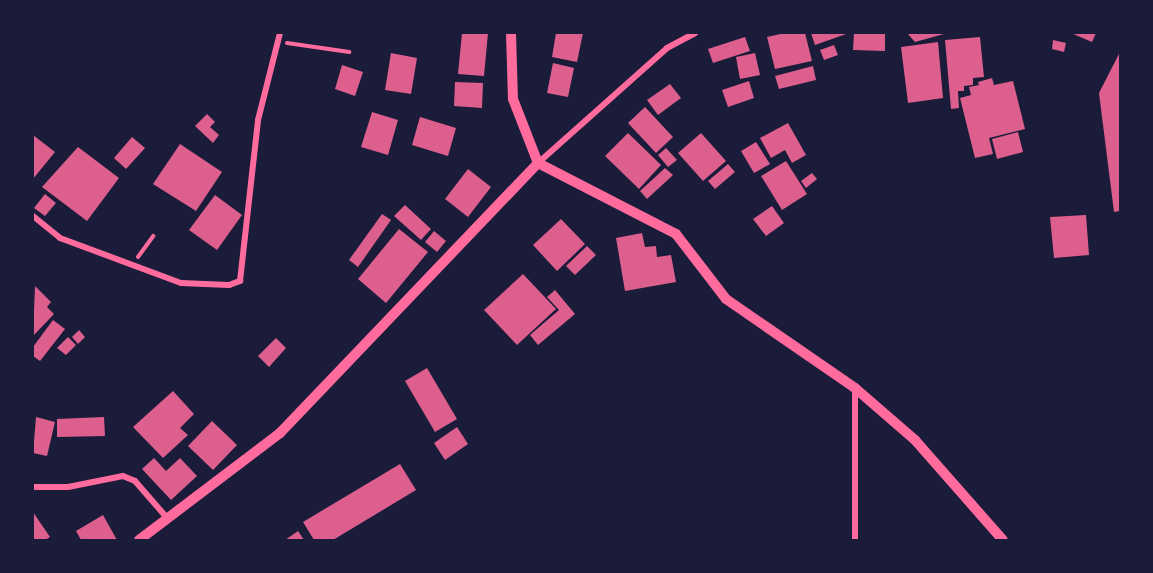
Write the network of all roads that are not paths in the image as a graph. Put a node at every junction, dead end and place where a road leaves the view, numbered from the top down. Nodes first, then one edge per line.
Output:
1 (280, 33) edge
2 (511, 33) edge
3 (695, 33) edge
4 (538, 163) junction
5 (33, 216) edge
6 (855, 388) junction
7 (33, 487) edge
8 (168, 520) junction
9 (139, 540) edge
10 (855, 540) edge
11 (1003, 540) edge

1 - 5 street
2 - 4 street
3 - 4 street
4 - 6 street
4 - 8 street
6 - 10 street
6 - 11 street
7 - 8 street
8 - 9 street

